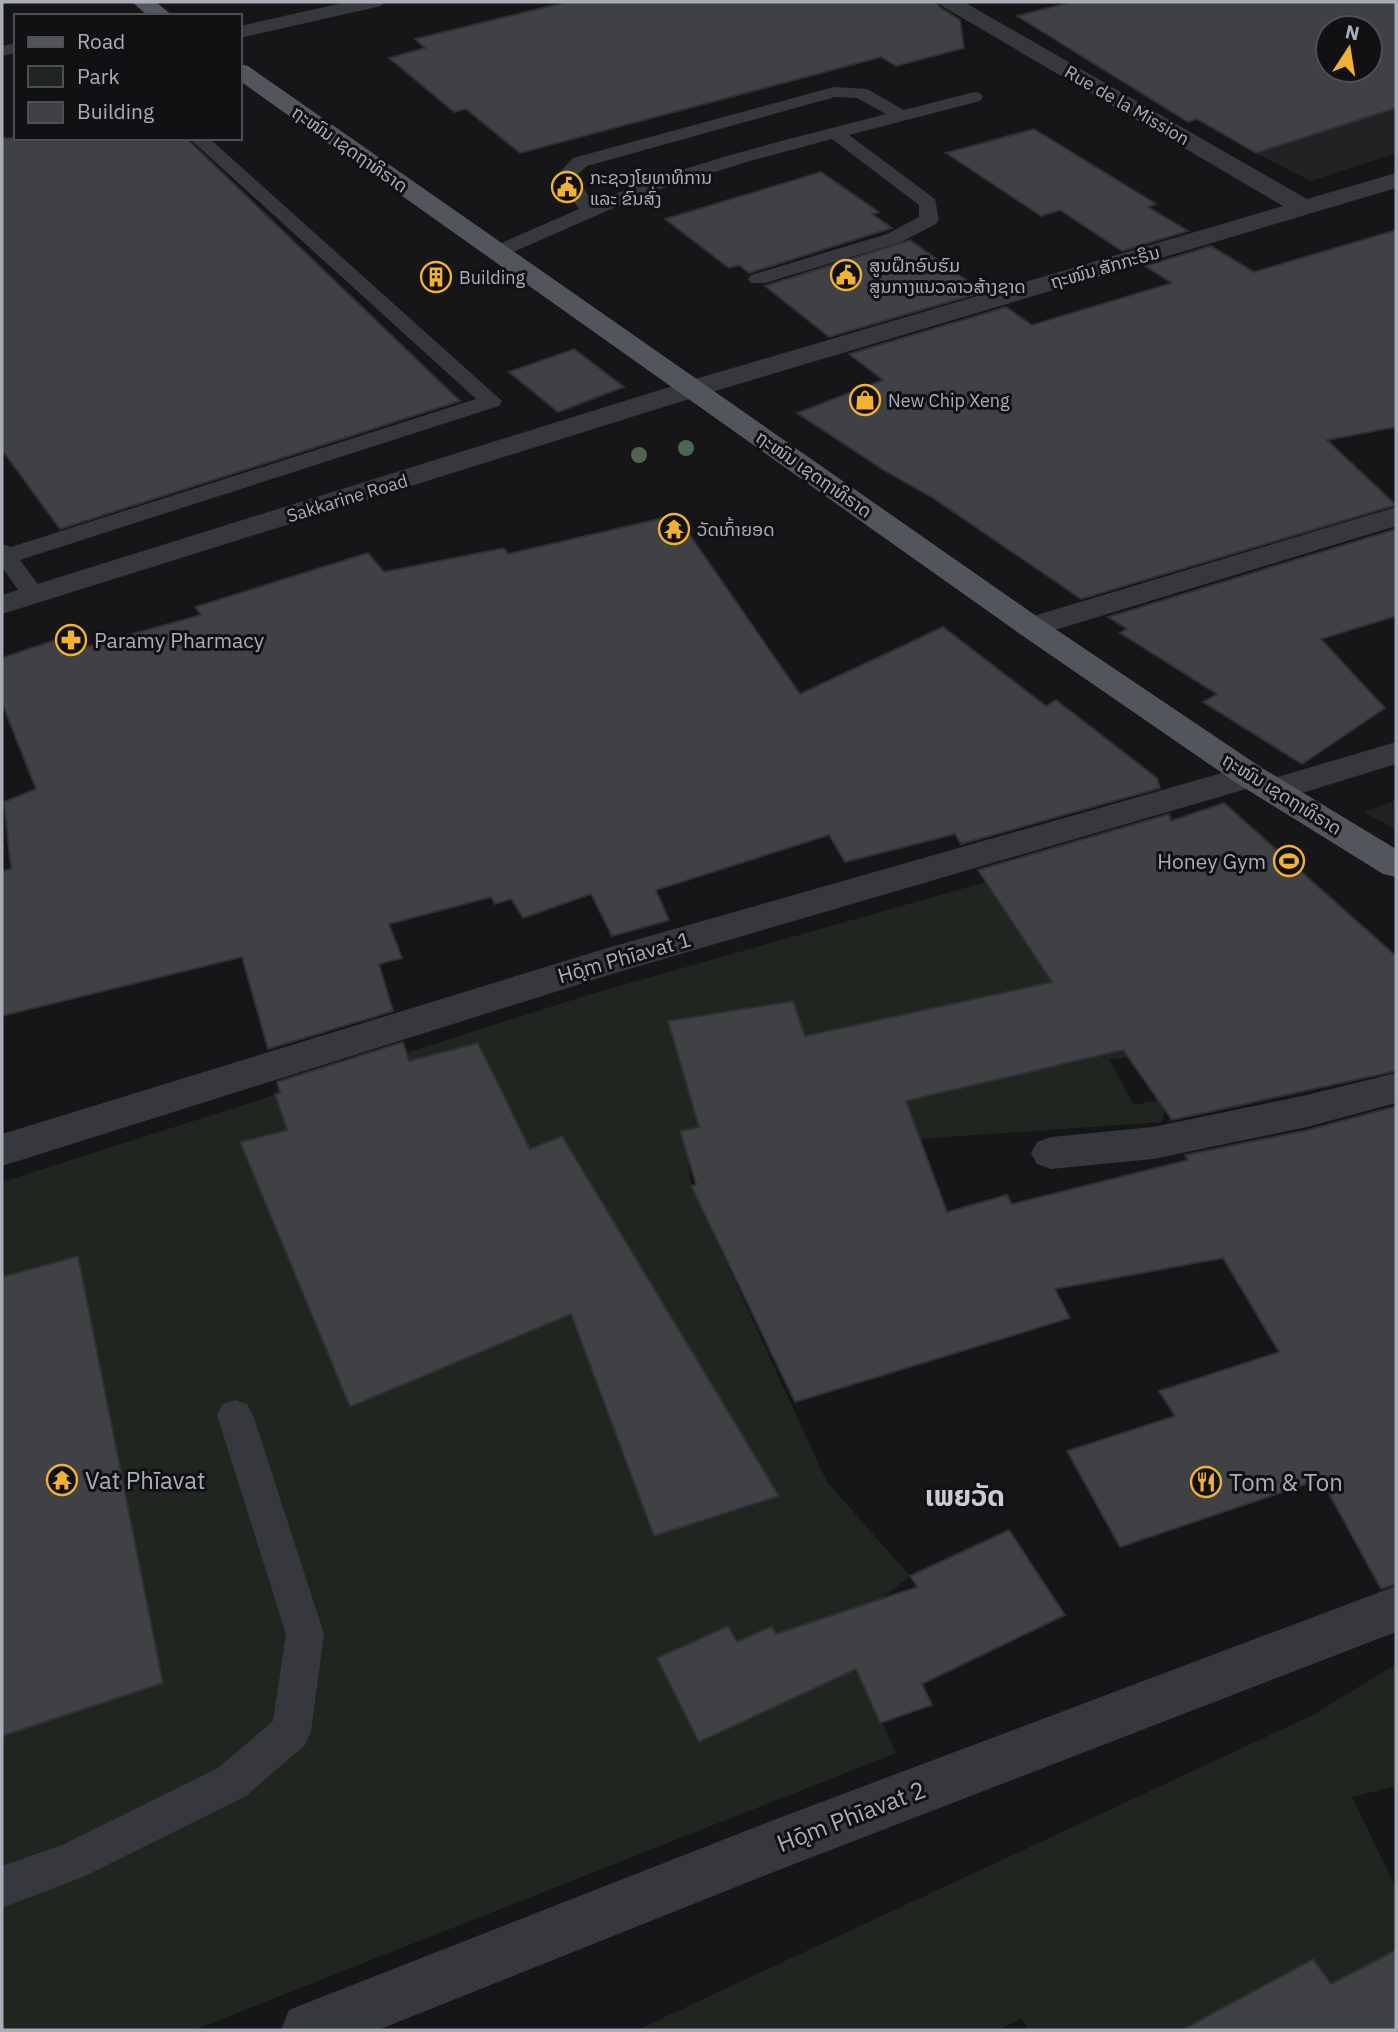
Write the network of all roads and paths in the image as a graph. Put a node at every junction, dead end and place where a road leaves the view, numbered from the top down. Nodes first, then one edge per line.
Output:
1 (143, 2) edge
2 (374, 2) edge
3 (949, 2) edge
4 (159, 14) edge
5 (242, 32) edge
6 (242, 72) edge
7 (974, 97) dead end
8 (902, 116) junction
9 (836, 134) junction
10 (200, 140) edge
11 (1396, 180) edge
12 (1305, 208) junction
13 (590, 211) junction
14 (497, 252) junction
15 (758, 279) dead end
16 (692, 389) junction
17 (1396, 516) edge
18 (3, 555) edge
19 (34, 595) junction
20 (2, 605) edge
21 (1031, 627) junction
22 (1396, 753) edge
23 (1262, 783) junction
24 (1396, 865) edge
25 (1396, 1087) edge
26 (2, 1150) edge
27 (1051, 1153) dead end
28 (235, 1415) dead end
29 (1396, 1609) edge
30 (2, 1887) edge
31 (309, 2030) edge

1 - 4 main road
2 - 5 street
3 - 12 street, Rue de la Mission
6 - 14 main road, ຖະໜົນ ເຊດຖາທິຣາດ
7 - 8 lane
8 - 9 lane
8 - 13 lane
9 - 13 lane
9 - 15 lane
10 - 18 lane
11 - 12 street, ຖະໜົນ ສັກກະຣິນ
12 - 16 street, ຖະໜົນ ສັກກະຣິນ
13 - 14 lane
14 - 16 main road, ຖະໜົນ ເຊດຖາທິຣາດ
16 - 19 street, Sakkarine Road
16 - 21 main road, ຖະໜົນ ເຊດຖາທິຣາດ
17 - 21 street
18 - 19 lane
19 - 20 street, Sakkarine Road
21 - 23 main road, ຖະໜົນ ເຊດຖາທິຣາດ
22 - 23 street, Hǭm Phīavat 1
23 - 24 main road, ຖະໜົນ ເຊດຖາທິຣາດ
23 - 26 street, Hǭm Phīavat 1
25 - 27 street
28 - 30 lane
29 - 31 street, Hǭm Phīavat 2

